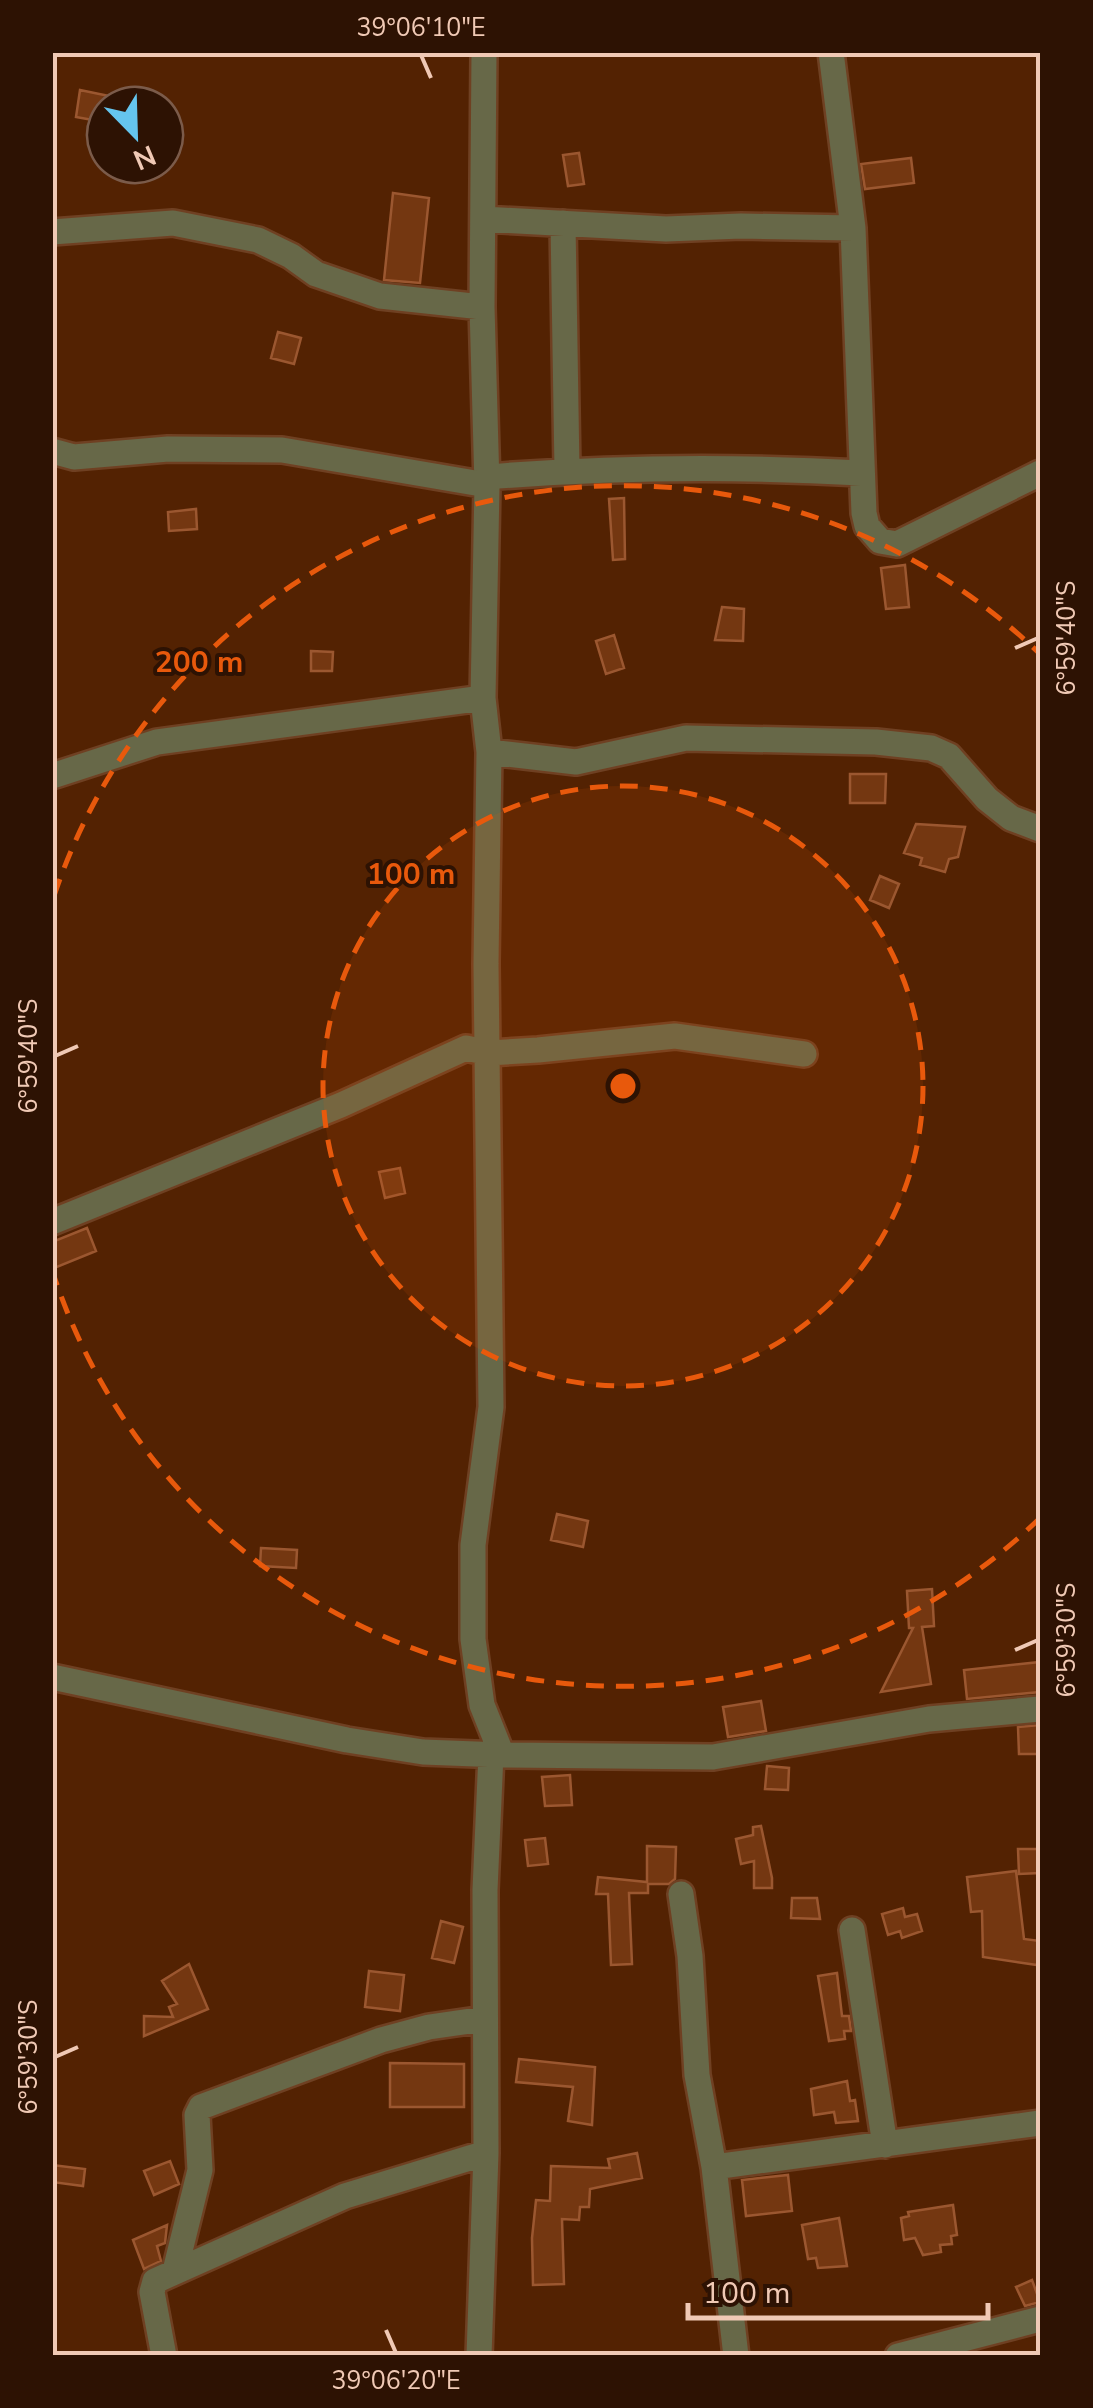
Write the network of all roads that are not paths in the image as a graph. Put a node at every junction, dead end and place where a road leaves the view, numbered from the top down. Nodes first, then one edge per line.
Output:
1 (484, 52) edge
2 (832, 52) edge
3 (483, 220) junction
4 (563, 223) junction
5 (854, 228) junction
6 (52, 232) edge
7 (482, 307) junction
8 (52, 451) edge
9 (567, 470) junction
10 (861, 473) junction
11 (1040, 473) edge
12 (487, 481) junction
13 (483, 698) junction
14 (489, 752) junction
15 (52, 776) edge
16 (1040, 829) edge
17 (489, 1053) junction
18 (804, 1054) dead end
19 (52, 1222) edge
20 (52, 1678) edge
21 (1040, 1709) edge
22 (496, 1754) junction
23 (682, 1894) dead end
24 (852, 1930) dead end
25 (484, 2019) junction
26 (1040, 2123) edge
27 (885, 2145) junction
28 (486, 2152) junction
29 (714, 2167) junction
30 (175, 2271) junction
31 (1040, 2319) edge
32 (164, 2356) edge
33 (479, 2356) edge
34 (736, 2356) edge
35 (898, 2356) edge

1 - 3 street
2 - 5 street
3 - 4 street
3 - 7 street
4 - 5 street
4 - 9 street
5 - 10 street
6 - 7 street
7 - 12 street
8 - 12 street
9 - 10 street
9 - 12 street
10 - 11 street
12 - 13 street
13 - 14 street
13 - 15 street
14 - 16 street
14 - 17 street
17 - 18 street
17 - 19 street
17 - 22 street
20 - 22 street
21 - 22 street
22 - 25 street
23 - 29 street
24 - 27 street
25 - 28 street
25 - 30 street
26 - 27 street
27 - 29 street
28 - 30 street
28 - 33 street
29 - 34 street
30 - 32 street
31 - 35 street

